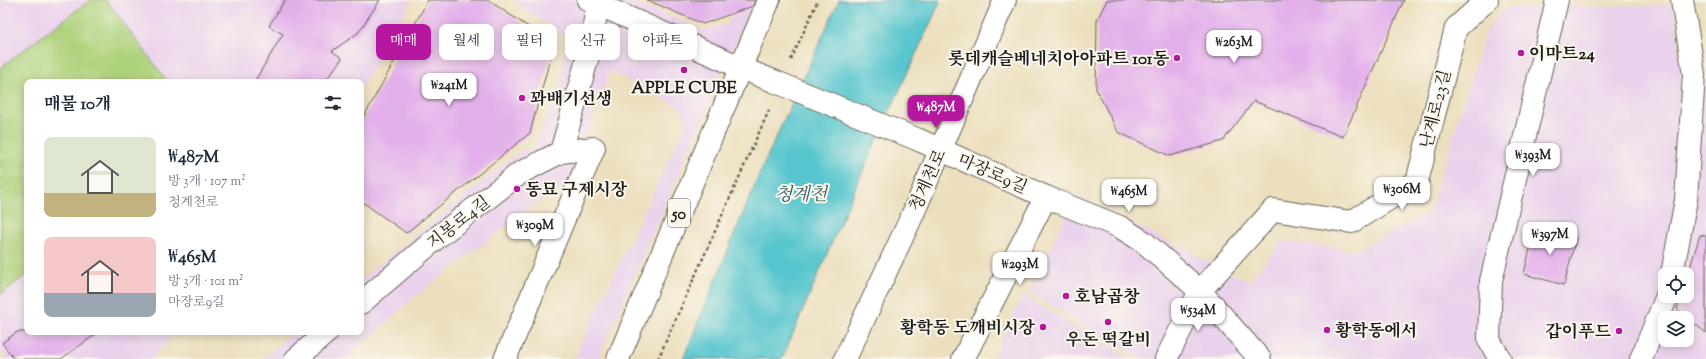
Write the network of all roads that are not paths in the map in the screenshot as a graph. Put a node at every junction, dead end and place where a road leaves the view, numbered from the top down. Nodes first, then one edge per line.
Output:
1 (769, 0) edge
2 (1005, 0) edge
3 (1487, 0) edge
4 (1557, 0) edge
5 (1682, 0) edge
6 (595, 2) edge
7 (740, 67) junction
8 (1700, 73) edge
9 (941, 149) junction
10 (561, 152) junction
11 (1046, 197) junction
12 (1673, 267) edge
13 (1200, 291) junction
14 (364, 300) edge
15 (1664, 303) edge
16 (324, 335) edge
17 (296, 359) edge
18 (505, 359) edge
19 (618, 359) edge
20 (845, 359) edge
21 (963, 359) edge
22 (1166, 359) edge
23 (1260, 359) edge
24 (1500, 359) edge
25 (1641, 359) edge

1 - 7 street, 50
2 - 9 street, 청계천로
3 - 13 street, 난계로23길
4 - 24 street
5 - 8 street
6 - 7 street
6 - 10 street
7 - 9 street, 마장로9길, bridge
7 - 19 street, 50
8 - 12 street
9 - 11 street, 마장로9길
9 - 20 street, 청계천로
10 - 14 street, 지봉로4길
10 - 18 street, 지봉로4길
11 - 13 street, 마장로9길
11 - 21 street, 마장로9길
13 - 22 street
13 - 23 street, 마장로9길
15 - 25 street
16 - 17 street

